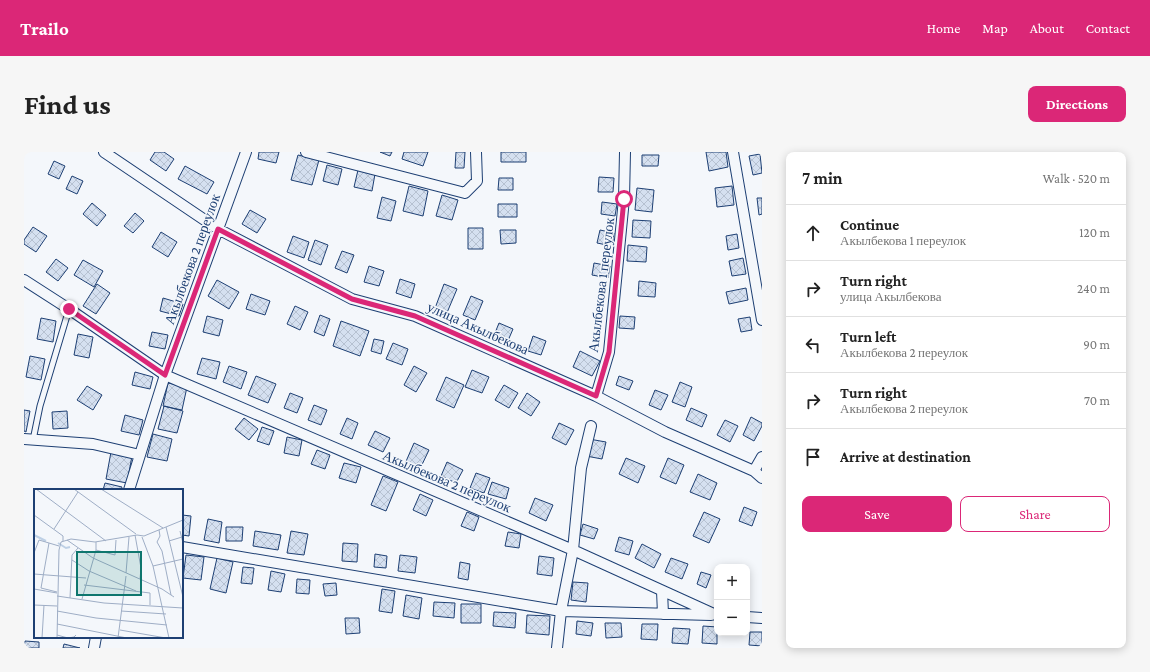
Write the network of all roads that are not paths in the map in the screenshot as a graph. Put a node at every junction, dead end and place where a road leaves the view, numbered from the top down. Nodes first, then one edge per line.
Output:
1 (104, 152) edge
2 (246, 152) edge
3 (306, 152) edge
4 (476, 152) edge
5 (625, 152) edge
6 (733, 152) edge
7 (218, 229) junction
8 (24, 280) edge
9 (69, 309) junction
10 (762, 320) edge
11 (165, 375) junction
12 (596, 396) junction
13 (591, 426) dead end
14 (28, 439) edge
15 (140, 455) junction
16 (762, 457) edge
17 (754, 471) junction
18 (762, 478) edge
19 (129, 489) edge
20 (183, 547) edge
21 (573, 550) junction
22 (662, 591) junction
23 (561, 611) junction
24 (663, 614) junction
25 (714, 614) edge
26 (714, 615) edge
27 (750, 617) edge
28 (762, 618) edge
29 (96, 638) edge
30 (94, 648) edge
31 (557, 648) edge

1 - 7 street, улица Акылбекова
2 - 7 street, Акылбекова 2 переулок
3 - 4 street
5 - 12 street, Акылбекова 1 переулок
6 - 10 street
7 - 11 street, Акылбекова 2 переулок
7 - 12 street, улица Акылбекова
8 - 9 street, Акылбекова 2 переулок
9 - 11 street, Акылбекова 2 переулок
9 - 14 lane
11 - 15 street, Акылбекова 2 переулок
11 - 21 street, Акылбекова 2 переулок
12 - 17 street, улица Акылбекова
13 - 21 street
14 - 15 street
15 - 19 street, Акылбекова 2 переулок
16 - 17 street
17 - 18 street, улица Акылбекова
20 - 23 street, Акылбекова 2 переулок
21 - 22 street, Акылбекова 2 переулок
21 - 23 street
22 - 24 street
22 - 25 street, Акылбекова 2 переулок
23 - 24 street, Акылбекова 2 переулок
23 - 31 street
24 - 26 street, Акылбекова 2 переулок
27 - 28 street
29 - 30 street

